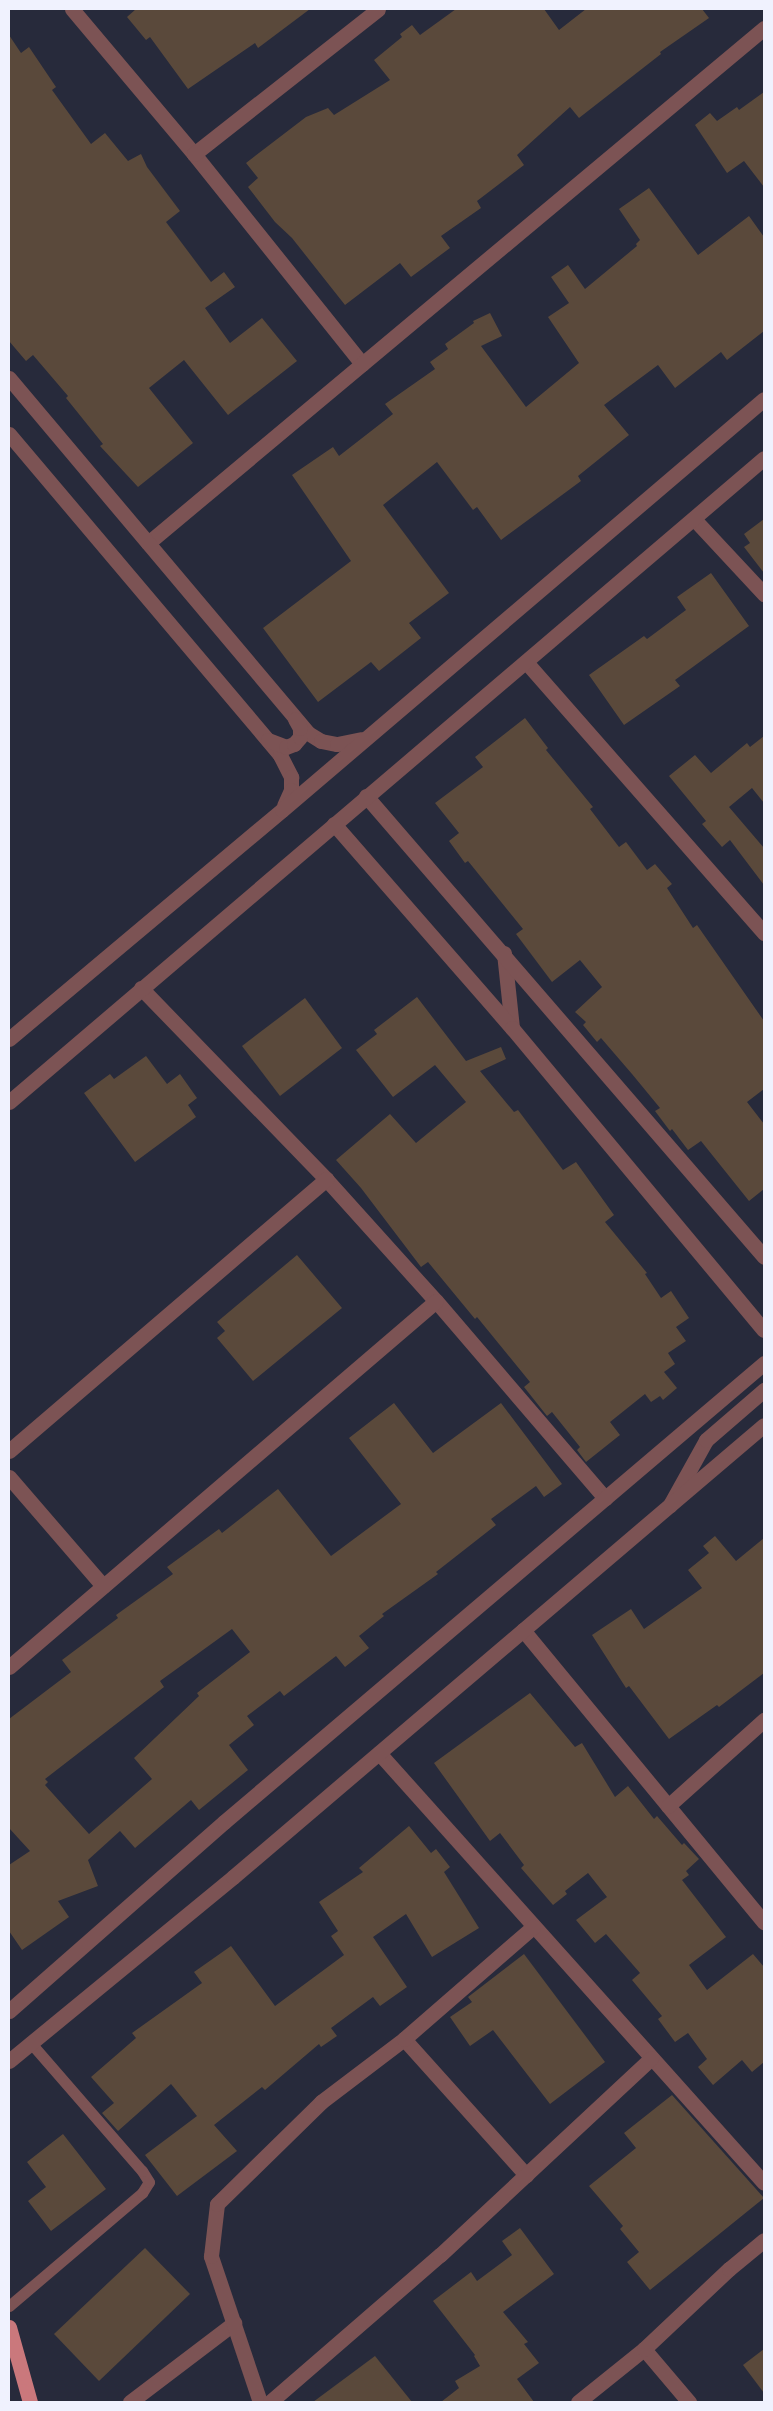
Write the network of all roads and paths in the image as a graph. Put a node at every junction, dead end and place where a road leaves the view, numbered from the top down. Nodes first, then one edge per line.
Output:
1 (72, 9) edge
2 (378, 9) edge
3 (764, 28) edge
4 (194, 154) junction
5 (362, 364) junction
6 (9, 378) edge
7 (764, 399) edge
8 (9, 434) edge
9 (764, 458) edge
10 (694, 519) junction
11 (148, 543) junction
12 (764, 594) edge
13 (526, 662) junction
14 (294, 717) junction
15 (366, 738) junction
16 (266, 739) junction
17 (366, 796) junction
18 (282, 810) junction
19 (334, 824) junction
20 (764, 933) edge
21 (504, 953) junction
22 (141, 988) junction
23 (512, 1028) junction
24 (9, 1038) edge
25 (9, 1102) edge
26 (326, 1179) junction
27 (764, 1257) edge
28 (436, 1302) junction
29 (764, 1330) edge
30 (764, 1363) edge
31 (764, 1390) edge
32 (764, 1425) edge
33 (9, 1451) edge
34 (9, 1477) edge
35 (605, 1498) junction
36 (669, 1506) junction
37 (103, 1586) junction
38 (523, 1630) junction
39 (9, 1667) edge
40 (764, 1720) edge
41 (379, 1753) junction
42 (668, 1806) junction
43 (764, 1922) edge
44 (533, 1927) junction
45 (9, 2011) edge
46 (404, 2039) junction
47 (30, 2042) junction
48 (651, 2058) junction
49 (9, 2060) edge
50 (526, 2175) junction
51 (764, 2183) edge
52 (764, 2240) edge
53 (9, 2306) edge
54 (234, 2323) junction
55 (9, 2327) edge
56 (644, 2349) junction
57 (30, 2402) edge
58 (130, 2402) edge
59 (260, 2402) edge
60 (270, 2402) edge
61 (578, 2402) edge
62 (689, 2402) edge

1 - 4 street
2 - 4 street
3 - 5 street
4 - 5 street
5 - 11 street
6 - 11 street
7 - 15 street
8 - 16 street
9 - 10 street
10 - 12 street
10 - 13 street
11 - 14 street
13 - 17 street
13 - 20 street
14 - 15 street
14 - 16 street
15 - 18 street
16 - 18 street
17 - 19 street
17 - 21 street
18 - 24 street
19 - 22 street
19 - 23 street
21 - 23 street
21 - 27 street
22 - 25 street
22 - 26 street
23 - 29 street
26 - 28 street
26 - 33 street
28 - 35 street
28 - 37 street
30 - 35 street
31 - 36 street
32 - 36 street
34 - 37 street
35 - 45 street
36 - 38 street
37 - 39 street
38 - 41 street
38 - 42 street
40 - 42 street
41 - 44 street
41 - 47 street
42 - 43 street
44 - 46 street
44 - 48 street
46 - 50 street
46 - 54 street
47 - 49 street
47 - 53 lane
48 - 50 street
48 - 51 street
50 - 60 street
52 - 56 street
54 - 58 street
54 - 59 street
55 - 57 main road
56 - 61 street
56 - 62 street

